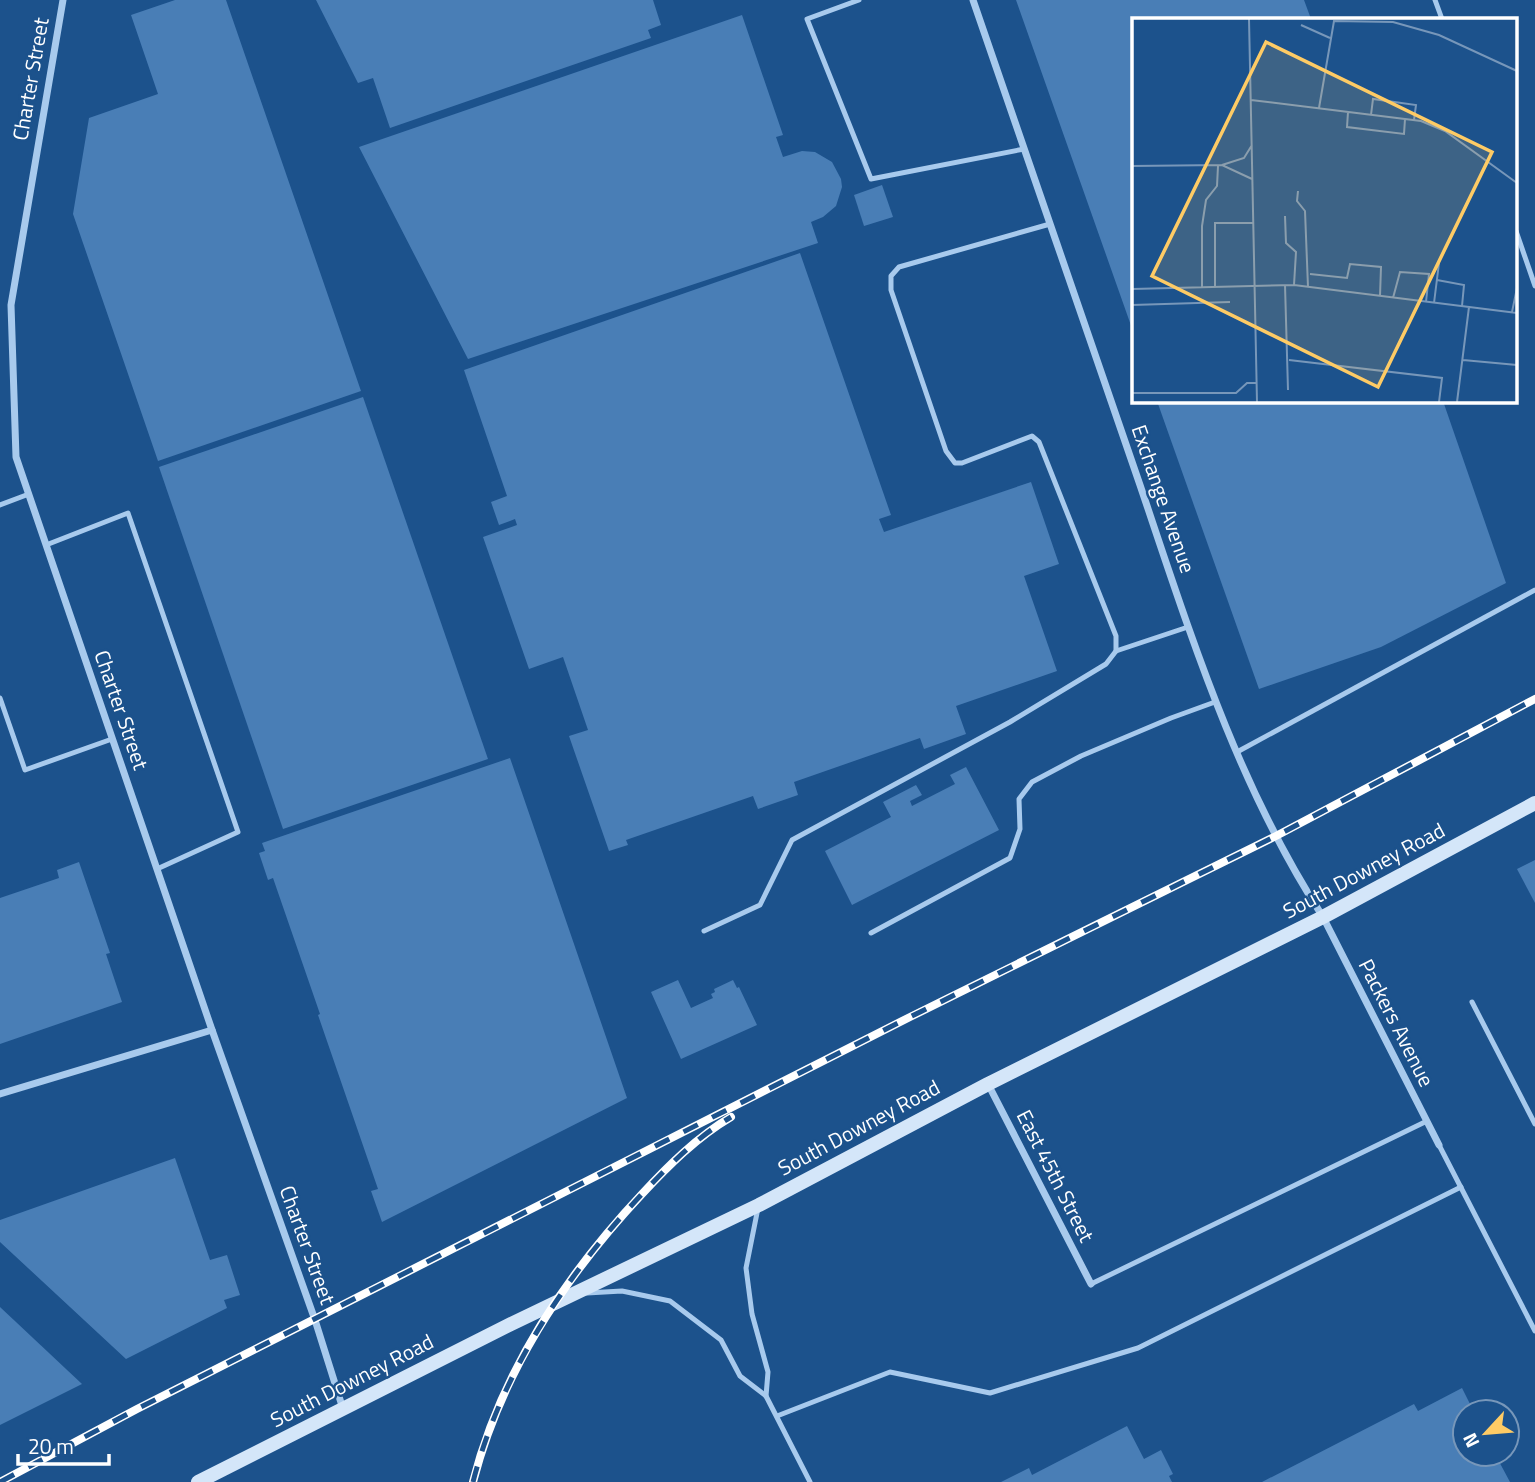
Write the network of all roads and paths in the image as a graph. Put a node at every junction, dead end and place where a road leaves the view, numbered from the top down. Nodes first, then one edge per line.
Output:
1 (63, 0) edge
2 (859, 0) edge
3 (973, 0) edge
4 (1435, 0) edge
5 (1442, 18) edge
6 (1024, 149) junction
7 (1050, 223) junction
8 (1518, 237) edge
9 (1535, 286) edge
10 (29, 494) junction
11 (0, 505) edge
12 (46, 545) junction
13 (1535, 590) edge
14 (1188, 627) junction
15 (1116, 650) junction
16 (0, 698) edge
17 (1214, 702) junction
18 (112, 739) junction
19 (1237, 752) junction
20 (1535, 803) edge
21 (157, 869) junction
22 (1323, 918) junction
23 (704, 932) dead end
24 (871, 933) dead end
25 (1472, 1002) dead end
26 (212, 1030) junction
27 (988, 1084) junction
28 (0, 1094) edge
29 (1427, 1121) junction
30 (1535, 1124) edge
31 (1439, 1145) joint
32 (1461, 1187) junction
33 (759, 1205) junction
34 (1091, 1284) joint
35 (577, 1293) junction
36 (1535, 1331) edge
37 (766, 1396) junction
38 (343, 1410) junction
39 (778, 1416) junction
40 (198, 1482) edge
41 (810, 1482) edge

1 - 10 street, Charter Street
2 - 6 lane
3 - 6 street, Exchange Avenue
4 - 5 lane
6 - 7 street, Exchange Avenue
7 - 14 street, Exchange Avenue
7 - 15 lane
8 - 9 lane
10 - 11 lane
10 - 12 street, Charter Street
12 - 18 street, Charter Street
12 - 21 lane
13 - 19 lane
14 - 15 lane
14 - 17 street, Exchange Avenue
15 - 23 lane
16 - 18 lane
17 - 19 street, Exchange Avenue
17 - 24 lane
18 - 21 street, Charter Street
19 - 22 street, Exchange Avenue
20 - 22 main road, South Downey Road
21 - 26 street, Charter Street
22 - 27 main road, South Downey Road
22 - 29 street, Packers Avenue
25 - 30 lane
26 - 28 street
26 - 38 street, Charter Street
27 - 33 main road, South Downey Road
27 - 34 street, East 45th Street
29 - 31 street, Packers Avenue
29 - 34 lane
31 - 32 lane
32 - 36 lane
32 - 39 lane
33 - 35 main road, South Downey Road
33 - 37 lane
35 - 37 lane
35 - 38 main road, South Downey Road
37 - 39 lane
38 - 40 main road, South Downey Road
39 - 41 lane

